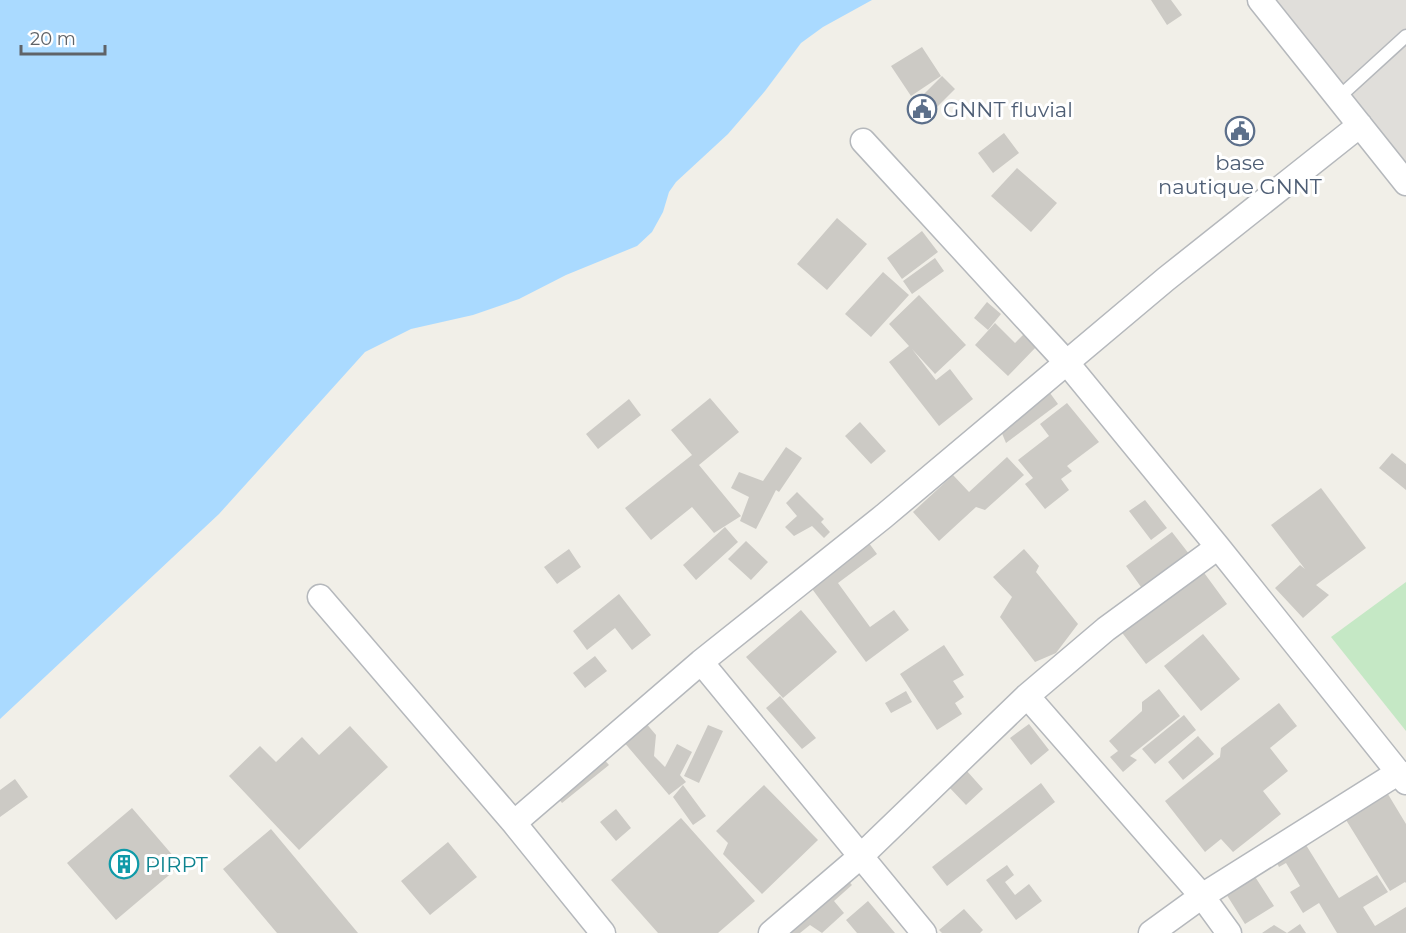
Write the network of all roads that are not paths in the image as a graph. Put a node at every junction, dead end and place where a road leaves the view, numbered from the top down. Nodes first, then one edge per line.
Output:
1 (1260, 0) edge
2 (1406, 36) edge
3 (1338, 98) junction
4 (1360, 125) junction
5 (864, 141) dead end
6 (1406, 183) edge
7 (1067, 363) junction
8 (1218, 547) junction
9 (320, 597) dead end
10 (702, 662) junction
11 (1027, 696) junction
12 (1402, 777) edge
13 (514, 823) junction
14 (861, 856) junction
15 (1202, 896) junction
16 (603, 933) edge
17 (771, 933) edge
18 (924, 933) edge
19 (1152, 933) edge
20 (1229, 933) edge

1 - 3 street
2 - 3 lane
3 - 4 street
4 - 6 street
4 - 7 street
5 - 7 street
7 - 8 street
7 - 10 street
8 - 11 street
8 - 12 street
9 - 13 street
10 - 13 street
10 - 14 street
11 - 14 street
11 - 15 street
12 - 15 street
13 - 16 street
14 - 17 street
14 - 18 street
15 - 19 street
15 - 20 street

